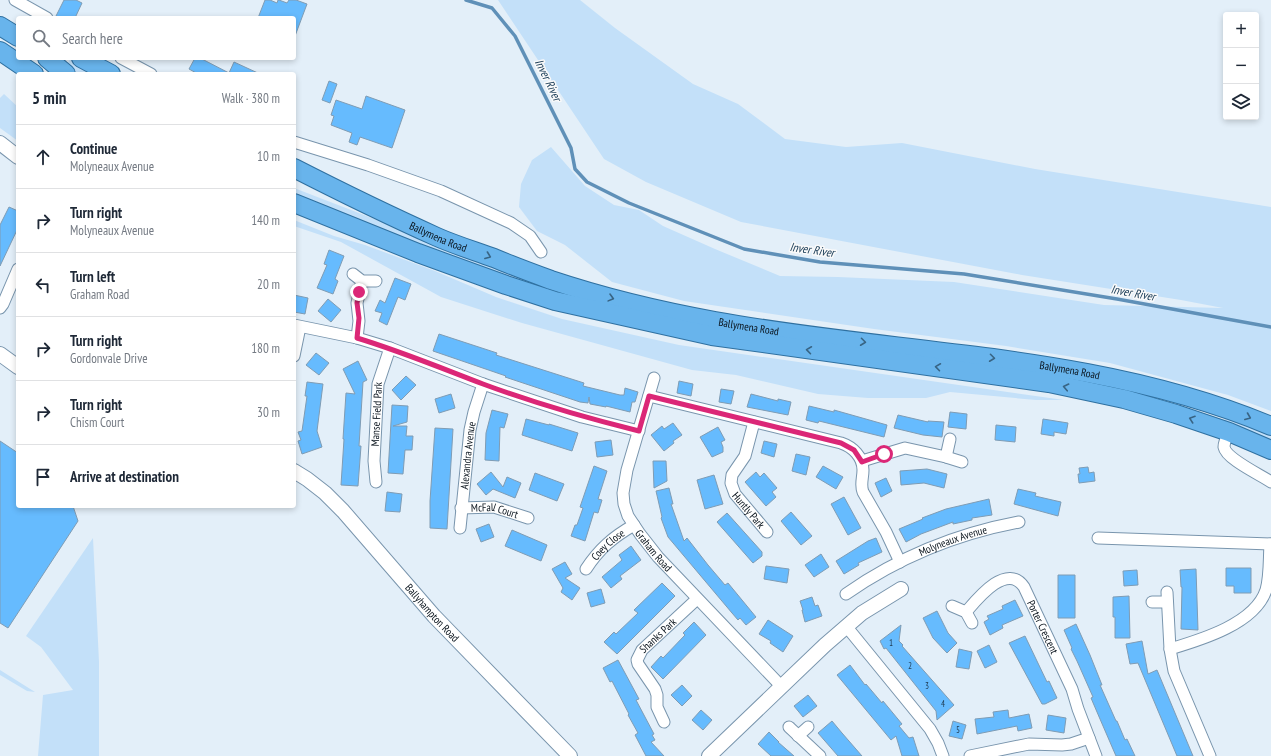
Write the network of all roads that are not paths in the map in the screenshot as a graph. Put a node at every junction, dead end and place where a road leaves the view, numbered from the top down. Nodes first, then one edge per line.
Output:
1 (15, 0) edge
2 (0, 16) edge
3 (43, 16) edge
4 (16, 24) edge
5 (0, 26) edge
6 (16, 36) edge
7 (0, 51) edge
8 (49, 60) edge
9 (85, 60) edge
10 (125, 60) edge
11 (31, 72) edge
12 (64, 72) edge
13 (107, 72) edge
14 (147, 72) edge
15 (0, 143) edge
16 (296, 143) edge
17 (16, 155) edge
18 (296, 169) edge
19 (296, 182) edge
20 (296, 204) edge
21 (438, 237) junction
22 (541, 252) dead end
23 (16, 274) edge
24 (376, 281) dead end
25 (0, 308) edge
26 (297, 326) edge
27 (296, 336) edge
28 (357, 338) junction
29 (390, 348) junction
30 (0, 354) edge
31 (16, 366) edge
32 (654, 378) dead end
33 (484, 384) junction
34 (649, 396) junction
35 (754, 422) junction
36 (1271, 426) edge
37 (639, 431) junction
38 (1229, 432) junction
39 (950, 439) dead end
40 (1271, 450) edge
41 (946, 456) junction
42 (862, 462) junction
43 (962, 462) dead end
44 (296, 472) edge
45 (376, 482) dead end
46 (1271, 482) edge
47 (461, 508) junction
48 (528, 518) dead end
49 (1011, 520) dead end
50 (634, 525) junction
51 (460, 528) dead end
52 (767, 532) dead end
53 (1098, 538) dead end
54 (1270, 544) edge
55 (900, 562) junction
56 (586, 569) dead end
57 (901, 589) dead end
58 (846, 594) dead end
59 (697, 599) junction
60 (1152, 602) dead end
61 (952, 606) dead end
62 (966, 612) junction
63 (972, 623) dead end
64 (846, 626) junction
65 (1170, 649) junction
66 (781, 686) junction
67 (664, 722) dead end
68 (788, 727) dead end
69 (808, 727) dead end
70 (798, 736) junction
71 (1089, 738) junction
72 (570, 756) edge
73 (710, 756) edge
74 (820, 756) edge
75 (942, 756) edge
76 (970, 756) edge
77 (1096, 756) edge
78 (1210, 756) edge

1 - 3 street
2 - 4 highway
5 - 6 highway
7 - 11 highway
8 - 12 highway
9 - 13 highway
10 - 14 street
15 - 17 street
16 - 22 street
18 - 21 highway, Ballymena Road
19 - 21 highway
38 -> 20 highway, Ballymena Road
21 -> 36 highway, Ballymena Road
23 - 25 street
24 - 28 street
26 - 27 street
26 - 28 street
28 - 29 street
29 - 33 street
29 - 45 street, Manse Field Park
30 - 31 street
32 - 34 street, Graham Road
33 - 37 street
33 - 47 street, Alexandra Avenue
34 - 35 street
34 - 37 street, Graham Road
35 - 42 street
35 - 52 street, Huntly Park
37 - 50 street, Graham Road
38 - 40 highway, Ballymena Road
38 - 46 street
39 - 41 street
41 - 42 street
41 - 43 street
42 - 55 street
44 - 72 street, Ballyhampton Road
47 - 48 street, McFall Court
47 - 51 street, Alexandra Avenue
49 - 55 street, Molyneaux Avenue
50 - 56 street, Coey Close
50 - 59 street, Graham Road
53 - 54 street
54 - 65 street
55 - 58 street, Molyneaux Avenue
57 - 64 street
59 - 66 street, Graham Road
59 - 67 street, Shanks Park
60 - 65 street
61 - 62 street
62 - 63 street
62 - 71 street, Porter Crescent
64 - 66 street
64 - 75 street
65 - 78 street
66 - 73 street
68 - 70 street
69 - 70 street
70 - 74 street
71 - 76 street
71 - 77 street, Porter Crescent

